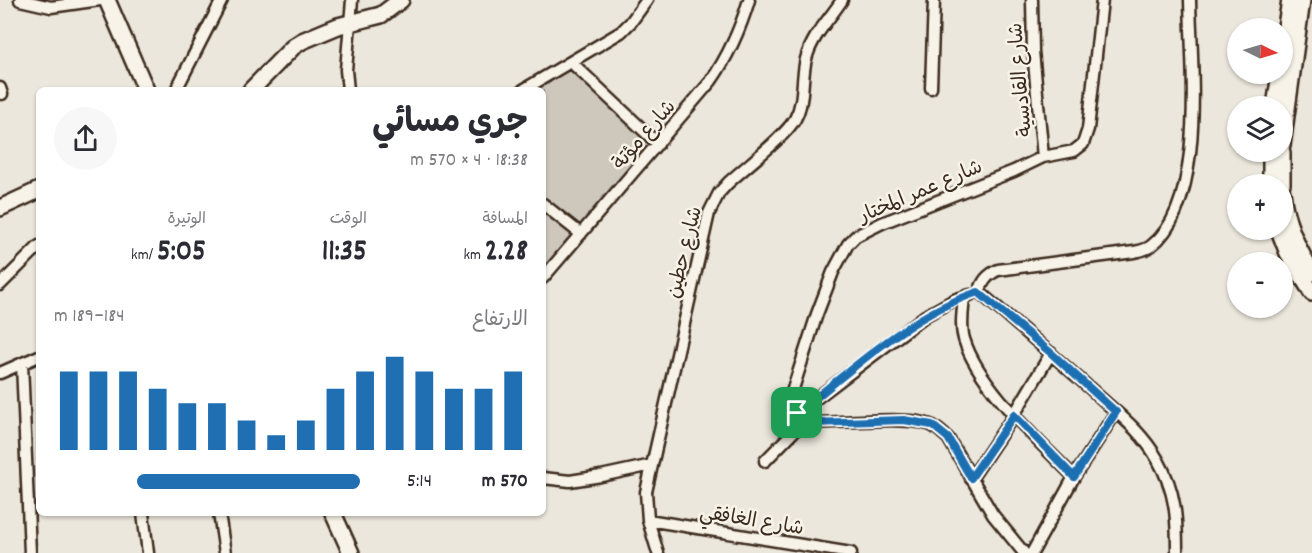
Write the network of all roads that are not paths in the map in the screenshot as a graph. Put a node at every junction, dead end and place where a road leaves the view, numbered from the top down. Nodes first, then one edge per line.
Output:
1 (20, 0) edge
2 (100, 0) edge
3 (108, 0) edge
4 (222, 0) edge
5 (352, 0) edge
6 (400, 0) edge
7 (647, 0) edge
8 (749, 0) edge
9 (842, 0) edge
10 (934, 0) edge
11 (1032, 0) edge
12 (1102, 0) edge
13 (1190, 0) edge
14 (1290, 0) edge
15 (1302, 0) edge
16 (1289, 18) edge
17 (348, 24) junction
18 (1293, 34) edge
19 (571, 62) junction
20 (145, 87) edge
21 (178, 87) edge
22 (254, 87) edge
23 (348, 87) edge
24 (529, 87) edge
25 (931, 88) dead end
26 (658, 144) junction
27 (1044, 157) junction
28 (36, 191) edge
29 (546, 206) edge
30 (0, 207) edge
31 (581, 234) junction
32 (1293, 235) edge
33 (1283, 240) edge
34 (36, 249) edge
35 (1312, 273) edge
36 (546, 275) edge
37 (0, 285) edge
38 (978, 292) junction
39 (1312, 293) edge
40 (964, 297) junction
41 (1051, 353) junction
42 (36, 357) edge
43 (22, 363) junction
44 (0, 373) edge
45 (1116, 412) junction
46 (1014, 415) junction
47 (801, 417) junction
48 (765, 460) dead end
49 (652, 465) junction
50 (1074, 477) junction
51 (546, 478) edge
52 (971, 478) junction
53 (143, 516) edge
54 (219, 516) edge
55 (338, 516) edge
56 (648, 520) junction
57 (30, 553) edge
58 (148, 553) edge
59 (225, 553) edge
60 (351, 553) edge
61 (658, 553) edge
62 (851, 553) edge
63 (1024, 553) edge
64 (1032, 553) edge
65 (1176, 553) edge

1 - 2 street
3 - 20 main road
4 - 21 street
5 - 17 street
6 - 17 main road
7 - 19 street
8 - 26 street, شارع مؤتة
9 - 49 street, شارع حطين
10 - 25 street
11 - 27 street, شارع القادسية
12 - 27 street, شارع عمر المختار
13 - 38 street
14 - 16 main road
15 - 18 main road
17 - 22 main road
17 - 23 street
19 - 24 street
19 - 26 street
26 - 31 street, شارع مؤتة
27 - 47 street, شارع عمر المختار
28 - 30 main road
29 - 31 street
31 - 36 street, شارع مؤتة
32 - 35 main road
33 - 39 main road
34 - 37 street
38 - 40 street
38 - 41 street
40 - 46 street
40 - 47 street
41 - 45 street
41 - 46 street
42 - 43 street
43 - 44 street
43 - 57 street
45 - 50 street
45 - 65 street
46 - 50 street
46 - 52 street
47 - 48 street
47 - 52 street
49 - 51 street
49 - 56 street, شارع حطين
50 - 64 street
52 - 63 street
53 - 58 street
54 - 59 street
55 - 60 main road
56 - 61 street, شارع حطين
56 - 62 street, شارع الغافقي

